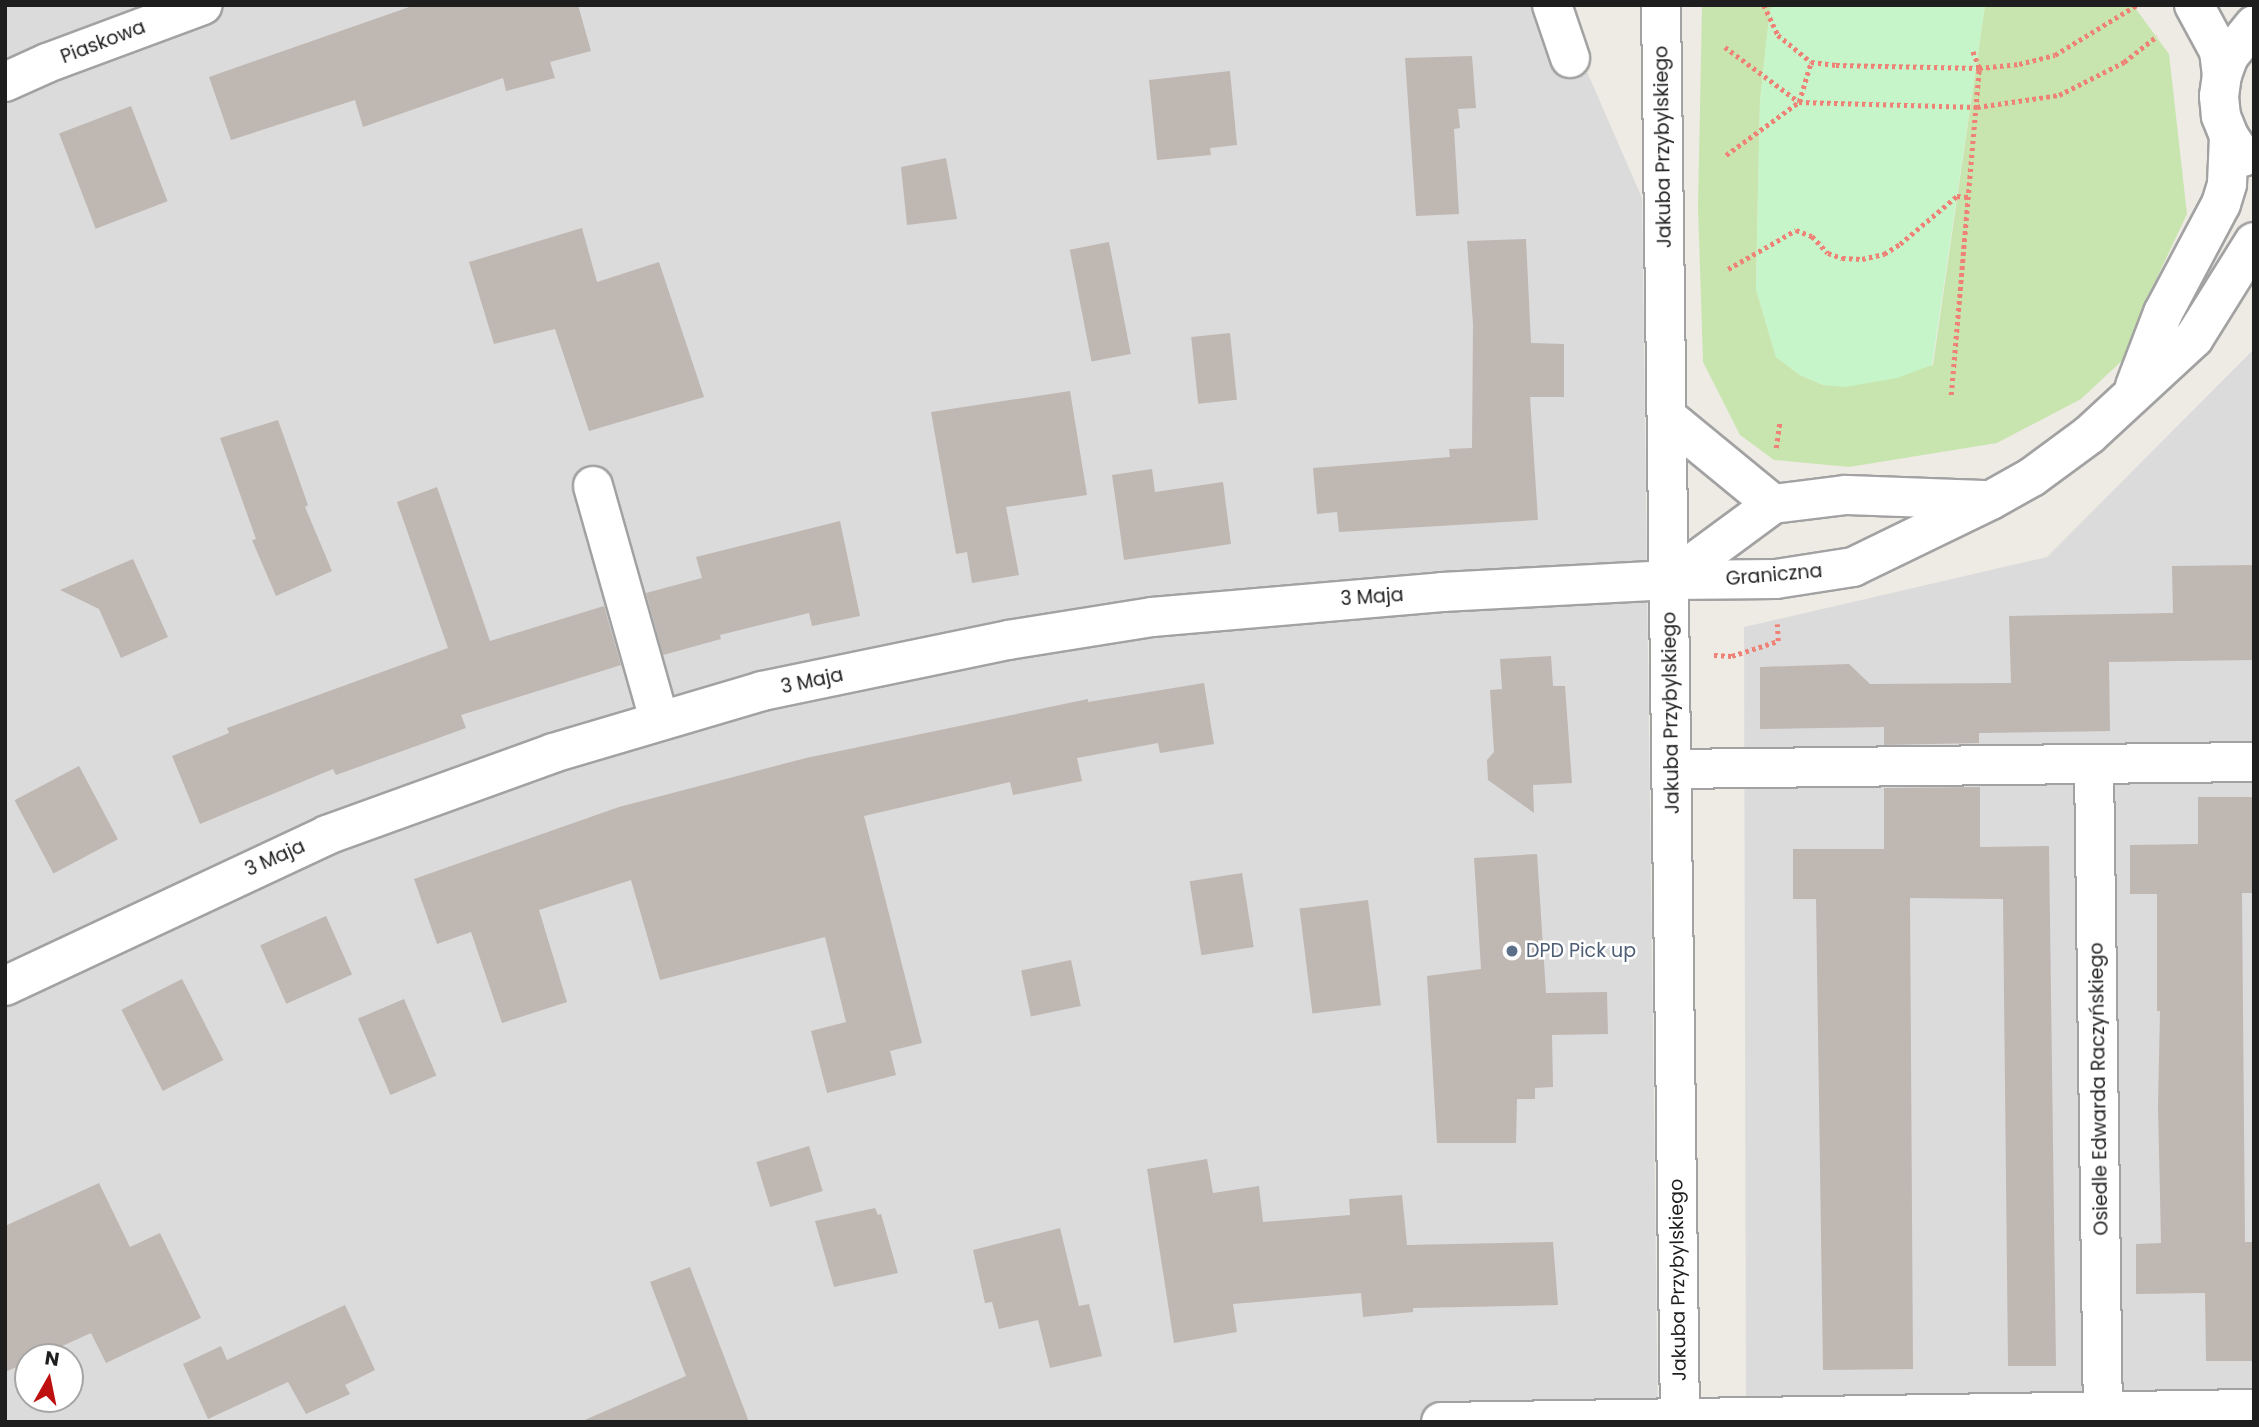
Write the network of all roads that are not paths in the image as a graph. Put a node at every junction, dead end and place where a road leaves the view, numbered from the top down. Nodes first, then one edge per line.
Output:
1 (203, 5) edge
2 (1552, 5) edge
3 (1661, 5) edge
4 (2194, 5) edge
5 (2254, 25) edge
6 (1570, 58) dead end
7 (2222, 75) junction
8 (5, 82) edge
9 (2229, 136) junction
10 (2254, 167) edge
11 (2254, 242) edge
12 (2133, 392) junction
13 (1667, 416) junction
14 (593, 486) dead end
15 (1991, 500) junction
16 (1773, 504) junction
17 (1670, 580) junction
18 (659, 720) junction
19 (2254, 762) edge
20 (2094, 766) junction
21 (1672, 769) junction
22 (5, 986) edge
23 (2254, 1409) edge
24 (2103, 1417) edge
25 (1680, 1420) edge
26 (1441, 1422) edge

1 - 8 street, Piaskowa
2 - 6 street
3 - 13 street, Jakuba Przybylskiego
4 - 7 street
5 - 7 street
7 - 9 street
9 - 10 street
9 - 12 street, Graniczna
11 - 12 street, Graniczna
12 - 15 street, Graniczna
13 - 16 street
13 - 17 street, Jakuba Przybylskiego
14 - 18 street
15 - 16 street, Graniczna
15 - 17 street, Graniczna
16 - 17 street, Graniczna
17 - 18 street, 3 Maja
17 - 21 street, Jakuba Przybylskiego
18 - 22 street, 3 Maja
19 - 20 street
20 - 21 street
20 - 24 street, Osiedle Edwarda Raczyńskiego
21 - 25 street, Jakuba Przybylskiego
23 - 24 street
24 - 25 street
25 - 26 street

